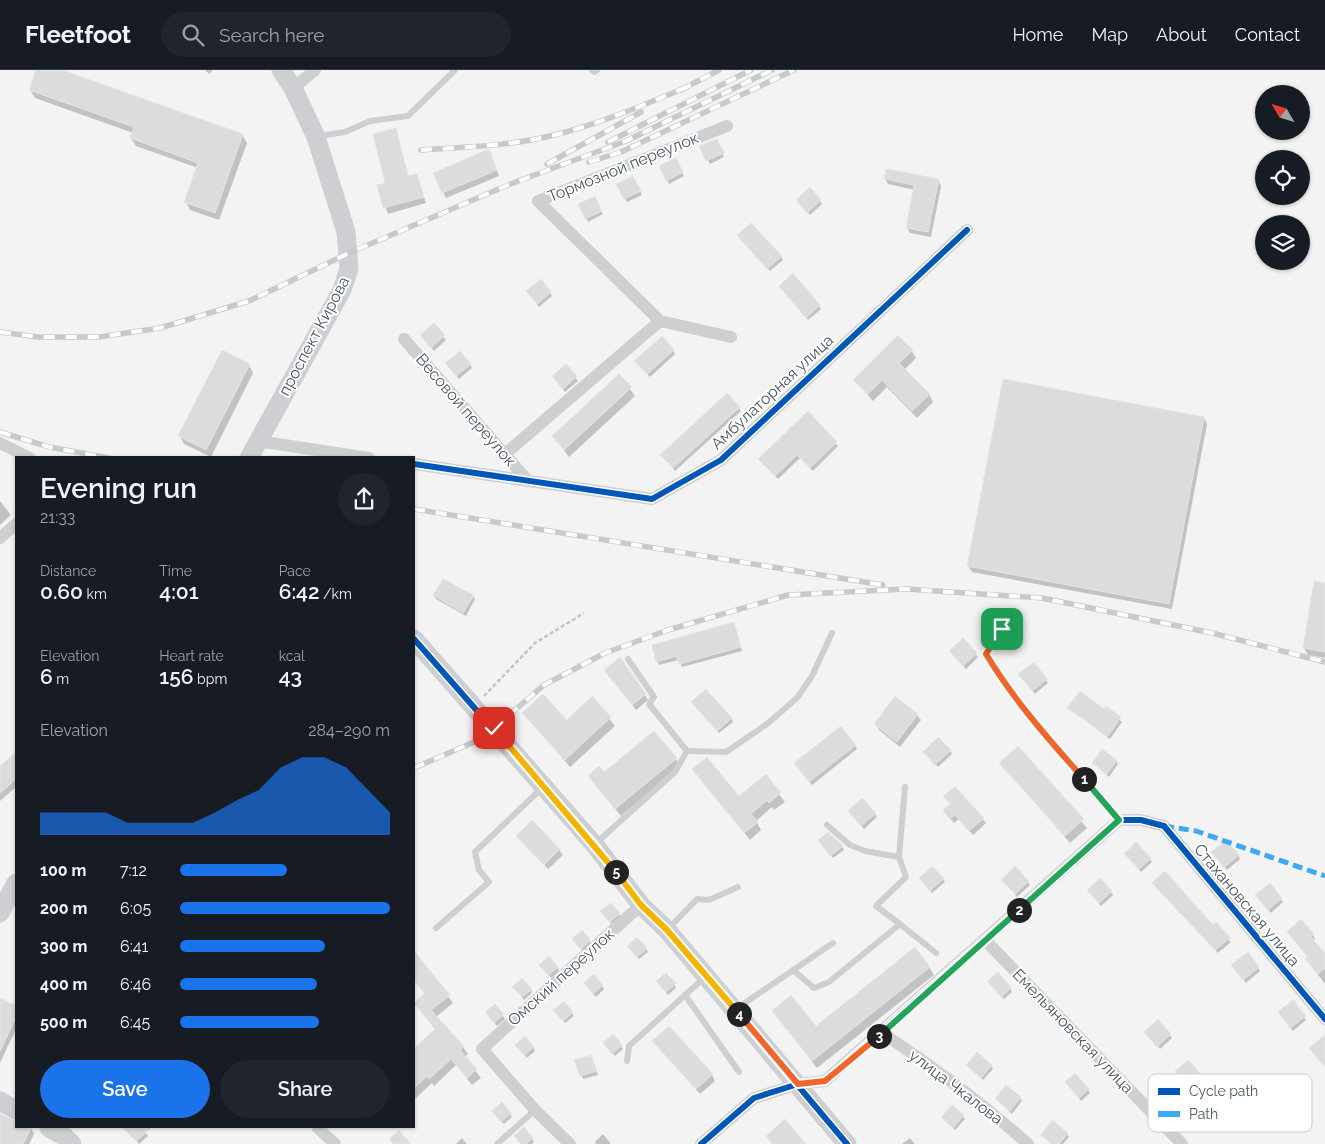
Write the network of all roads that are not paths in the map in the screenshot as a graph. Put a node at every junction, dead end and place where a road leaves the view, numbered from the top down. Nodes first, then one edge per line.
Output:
1 (281, 70) edge
2 (315, 70) edge
3 (455, 70) edge
4 (592, 70) edge
5 (597, 70) edge
6 (293, 88) junction
7 (727, 126) dead end
8 (316, 137) junction
9 (967, 230) dead end
10 (660, 320) junction
11 (731, 337) dead end
12 (404, 339) dead end
13 (0, 443) edge
14 (254, 449) edge
15 (504, 454) junction
16 (26, 456) edge
17 (344, 456) edge
18 (415, 464) edge
19 (528, 480) junction
20 (15, 525) edge
21 (0, 538) edge
22 (1002, 629) dead end
23 (832, 633) dead end
24 (415, 640) edge
25 (628, 659) dead end
26 (687, 751) junction
27 (544, 786) junction
28 (904, 787) dead end
29 (1119, 820) junction
30 (827, 824) dead end
31 (594, 844) junction
32 (899, 856) junction
33 (15, 885) edge
34 (738, 887) dead end
35 (641, 905) junction
36 (0, 913) edge
37 (900, 924) junction
38 (436, 928) dead end
39 (667, 930) junction
40 (985, 940) junction
41 (833, 942) dead end
42 (936, 953) dead end
43 (793, 970) junction
44 (706, 976) junction
45 (685, 995) junction
46 (736, 1010) junction
47 (1325, 1019) edge
48 (882, 1033) junction
49 (626, 1061) dead end
50 (739, 1072) dead end
51 (798, 1084) junction
52 (0, 1101) edge
53 (15, 1109) edge
54 (1148, 1109) edge
55 (535, 1110) junction
56 (49, 1128) edge
57 (318, 1128) edge
58 (1170, 1132) edge
59 (72, 1144) edge
60 (334, 1144) edge
61 (496, 1144) edge
62 (570, 1144) edge
63 (701, 1144) edge
64 (848, 1144) edge
65 (1028, 1144) edge
66 (1182, 1144) edge

1 - 6 street, проспект Кирова
2 - 6 street
3 - 8 lane
4 - 5 lane
6 - 8 street, проспект Кирова
7 - 10 street, Тормозной переулок
8 - 14 street, проспект Кирова
9 - 19 street, Амбулаторная улица
10 - 11 street
10 - 15 street
12 - 15 street, Весовой переулок
13 - 16 street
14 - 17 street
15 - 19 street, Весовой переулок
18 - 19 street, Амбулаторная улица
20 - 21 street
22 - 29 lane
23 - 26 lane
24 - 27 street
25 - 26 lane
26 - 31 lane
27 - 31 street
27 - 38 lane
28 - 32 lane
29 - 40 street
29 - 47 street, Стахановская улица
30 - 32 lane
31 - 35 street
32 - 37 lane
33 - 36 street
34 - 39 lane
35 - 39 street
35 - 55 street, Омский переулок
37 - 42 lane
37 - 43 lane
39 - 44 street
40 - 48 street
40 - 54 street, Емельяновская улица
41 - 43 lane
43 - 46 lane
44 - 45 lane
44 - 46 street
45 - 49 lane
45 - 50 lane
46 - 51 street
48 - 51 street
48 - 65 street, улица Чкалова
51 - 63 street
51 - 64 street
52 - 53 street
55 - 61 lane
55 - 62 street
56 - 59 street
57 - 60 street
58 - 66 street, Емельяновская улица

